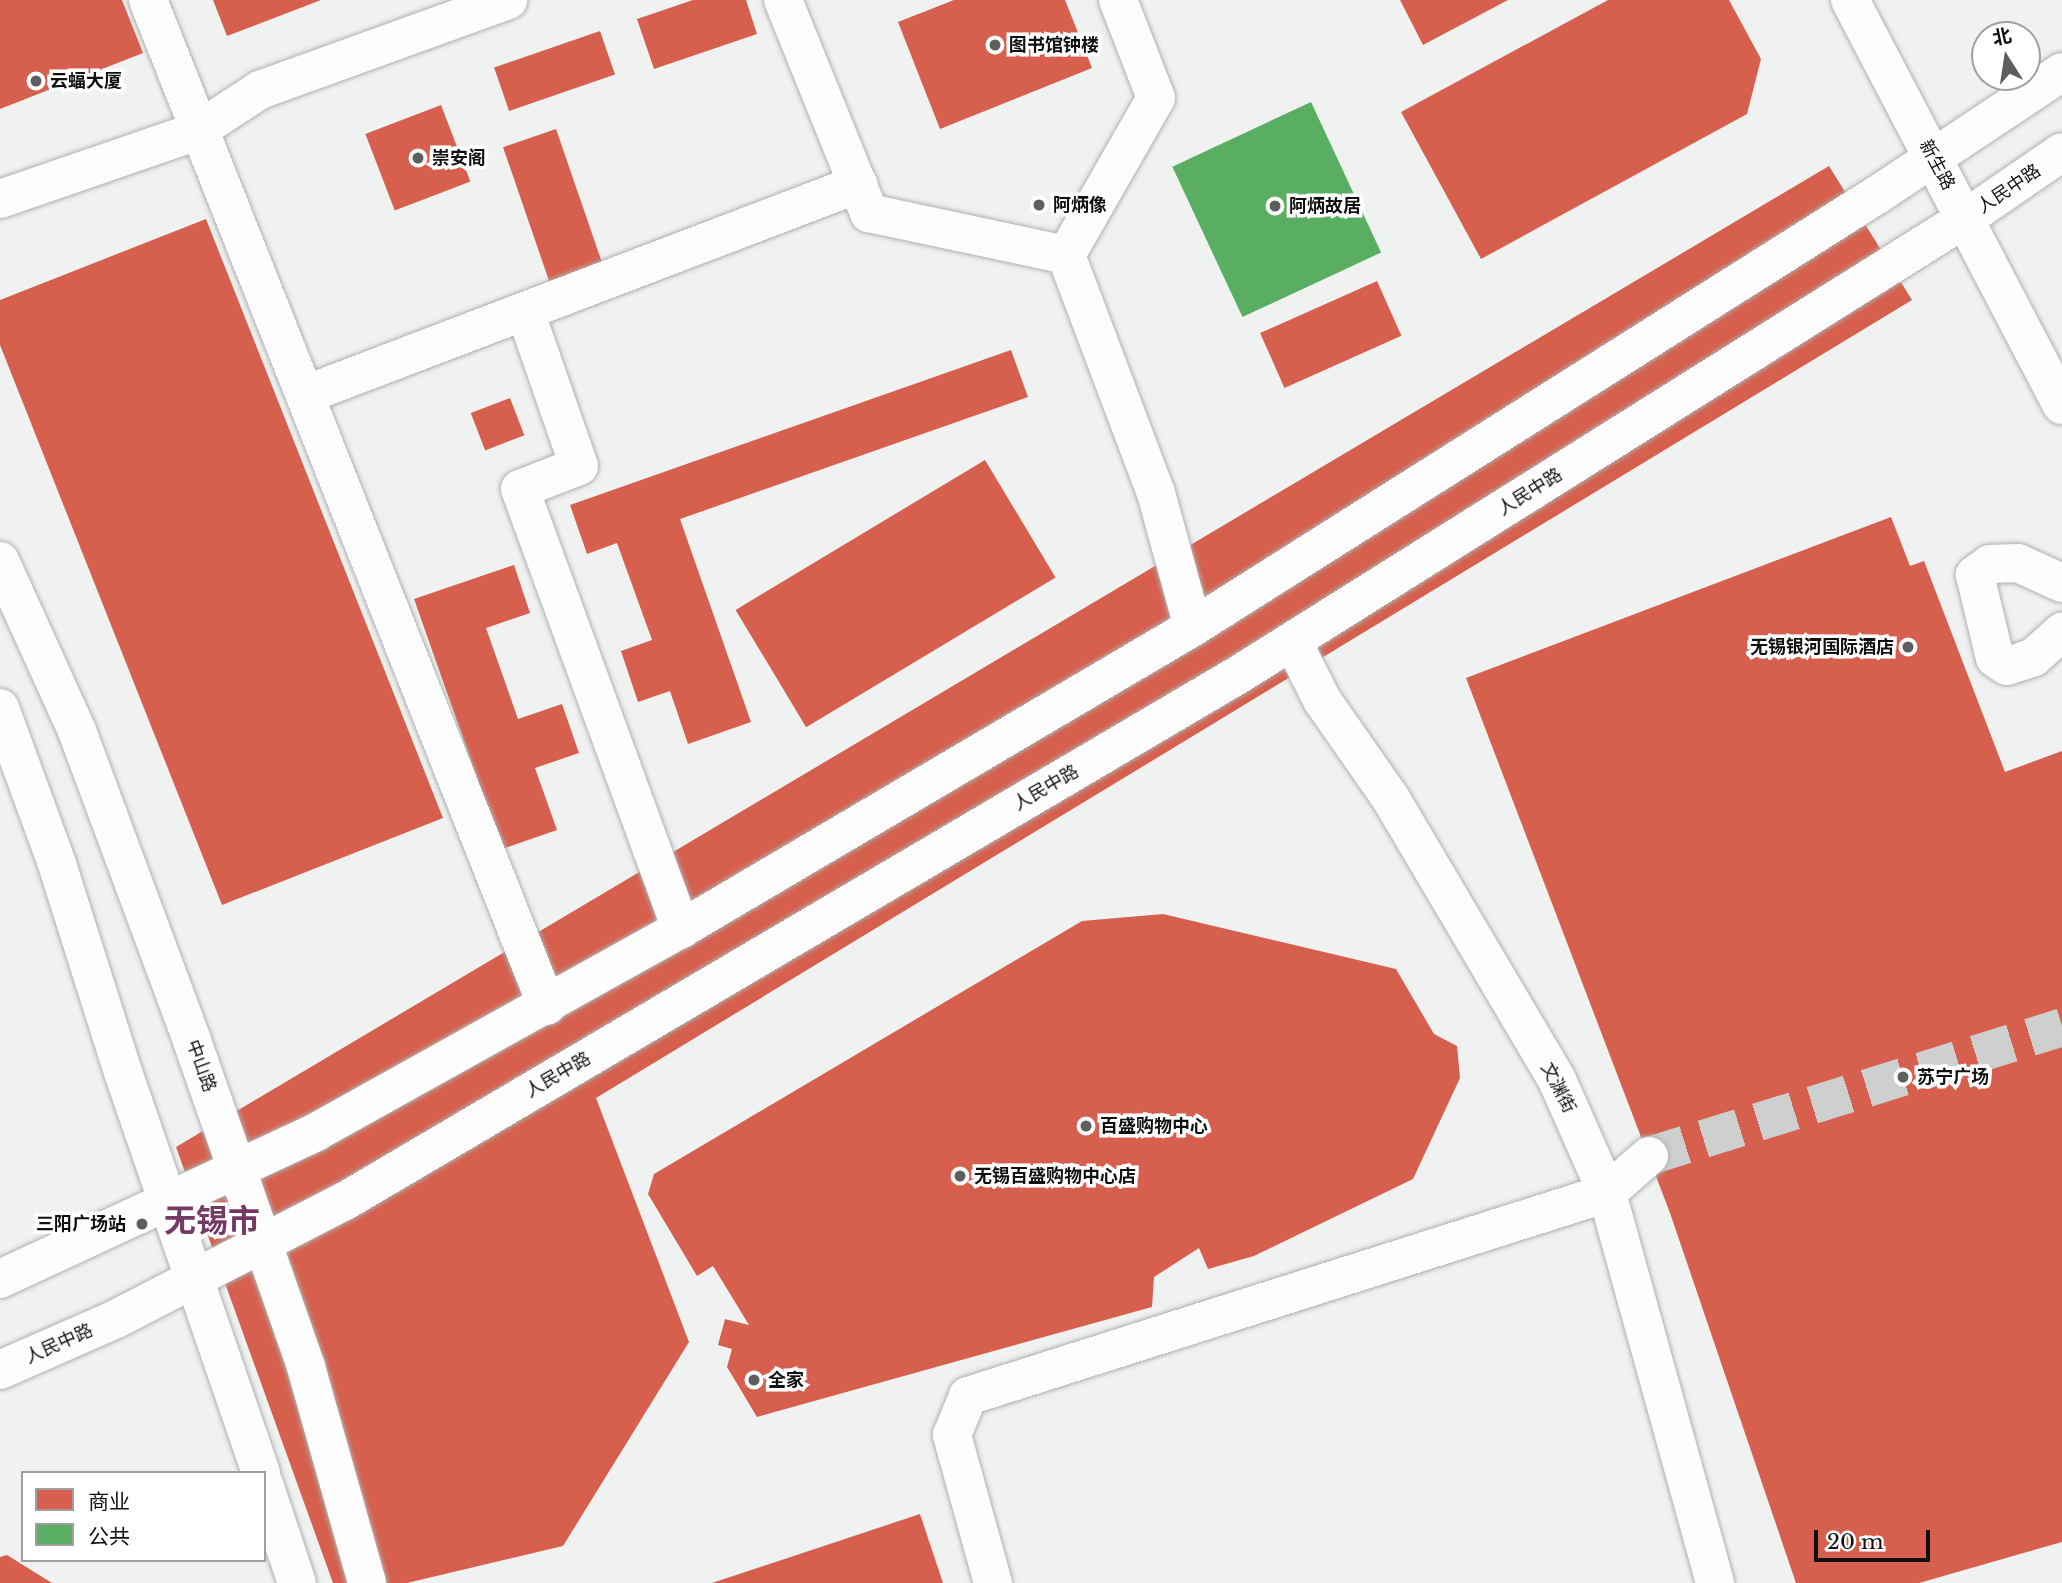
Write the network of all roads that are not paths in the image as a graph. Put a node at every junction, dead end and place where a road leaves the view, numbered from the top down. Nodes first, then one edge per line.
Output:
1 (148, 0) edge
2 (508, 0) edge
3 (783, 0) edge
4 (1118, 0) edge
5 (1850, 0) edge
6 (2062, 72) edge
7 (197, 131) junction
8 (2062, 152) edge
9 (1932, 156) junction
10 (858, 184) junction
11 (0, 199) edge
12 (1966, 218) junction
13 (1066, 255) junction
14 (526, 314) junction
15 (307, 394) junction
16 (2062, 405) edge
17 (0, 561) edge
18 (2062, 583) edge
19 (1193, 627) junction
20 (2062, 632) edge
21 (1293, 642) junction
22 (0, 708) edge
23 (681, 929) junction
24 (547, 1006) junction
25 (1649, 1156) tunnel mouth
26 (237, 1169) junction
27 (1607, 1193) junction
28 (168, 1201) junction
29 (263, 1243) junction
30 (195, 1278) junction
31 (0, 1279) edge
32 (0, 1370) edge
33 (260, 1471) edge
34 (266, 1490) edge
35 (296, 1583) edge
36 (367, 1583) edge
37 (993, 1583) edge
38 (1715, 1583) edge

1 - 7 main road
2 - 7 main road
3 - 10 main road
4 - 13 main road
5 - 9 main road, 新生路
6 - 9 main road
7 - 11 main road
7 - 15 main road
8 - 12 main road, 人民中路
9 - 12 main road, 新生路
9 - 19 main road
10 - 13 main road
10 - 14 main road
12 - 16 main road, 新生路
12 - 21 main road, 人民中路
13 - 19 main road
14 - 15 main road
14 - 23 main road
15 - 24 main road
17 - 26 main road, 中山路
18 - 20 main road
19 - 23 main road
21 - 27 main road, 文渊街
21 - 29 main road, 人民中路
22 - 28 main road
23 - 24 main road
24 - 26 main road
25 - 27 main road
26 - 28 main road
26 - 29 main road, 中山路
27 - 37 main road
27 - 38 main road, 文渊街
28 - 30 main road
28 - 31 main road
29 - 30 main road, 人民中路
29 - 36 main road, 中山路
30 - 32 main road, 人民中路
30 - 33 main road
34 - 35 main road

